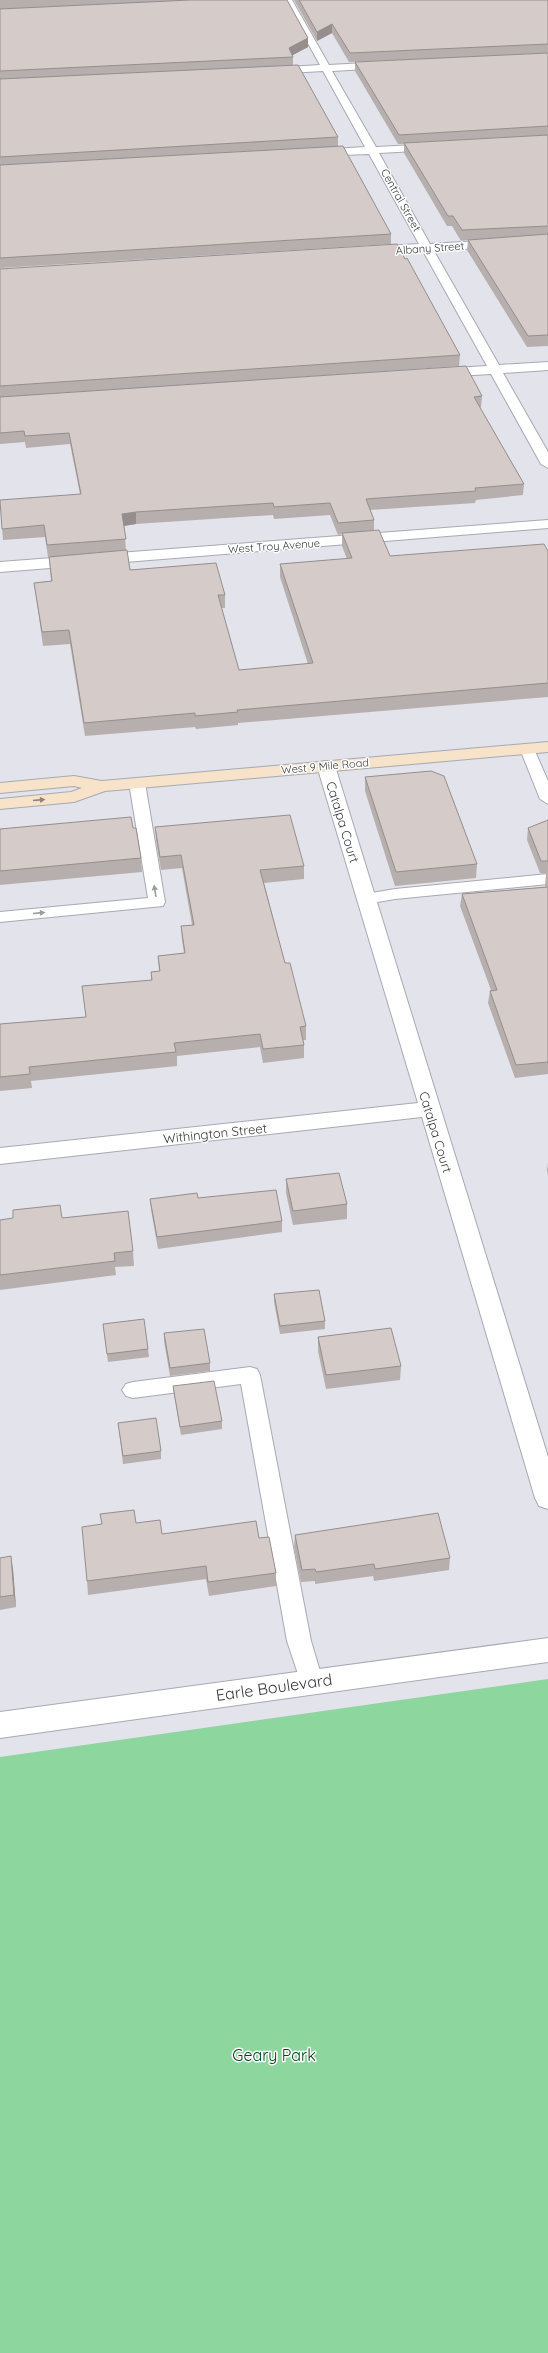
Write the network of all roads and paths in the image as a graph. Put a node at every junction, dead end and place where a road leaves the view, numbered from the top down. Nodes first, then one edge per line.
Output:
1 (288, 0) edge
2 (398, 65) edge
3 (326, 68) junction
4 (257, 72) edge
5 (446, 146) edge
6 (373, 150) junction
7 (308, 154) edge
8 (548, 240) edge
9 (427, 248) junction
10 (361, 252) edge
11 (548, 366) edge
12 (494, 369) junction
13 (427, 374) edge
14 (548, 464) edge
15 (548, 524) edge
16 (0, 567) edge
17 (548, 748) edge
18 (527, 749) junction
19 (326, 766) junction
20 (137, 783) junction
21 (102, 786) junction
22 (0, 788) edge
23 (548, 799) edge
24 (0, 804) edge
25 (548, 879) edge
26 (366, 899) junction
27 (0, 917) edge
28 (429, 1109) junction
29 (0, 1156) edge
30 (133, 1390) dead end
31 (548, 1498) edge
32 (548, 1650) edge
33 (311, 1682) junction
34 (0, 1725) edge

1 - 3 street, Central Street
2 - 3 street
3 - 4 street
3 - 6 street, Central Street
5 - 6 street
6 - 7 street
6 - 9 street, Central Street
8 - 9 street, Albany Street
9 - 10 street, Albany Street
9 - 12 street, Central Street
11 - 12 street
12 - 13 street
12 - 14 street, Central Street
15 - 16 street, West Troy Avenue
17 - 18 main road, West 9 Mile Road
18 - 19 main road, West 9 Mile Road
18 - 23 lane
19 - 20 main road, West 9 Mile Road
19 - 26 street, Catalpa Court
20 - 21 main road, West 9 Mile Road
27 -> 20 lane
21 - 22 main road, West 9 Mile Road
24 -> 21 main road, West 9 Mile Road
25 - 26 lane
26 - 28 street, Catalpa Court
28 - 29 street, Withington Street
28 - 31 street, Catalpa Court
30 - 33 lane
32 - 33 street, Earle Boulevard
33 - 34 street, Earle Boulevard

